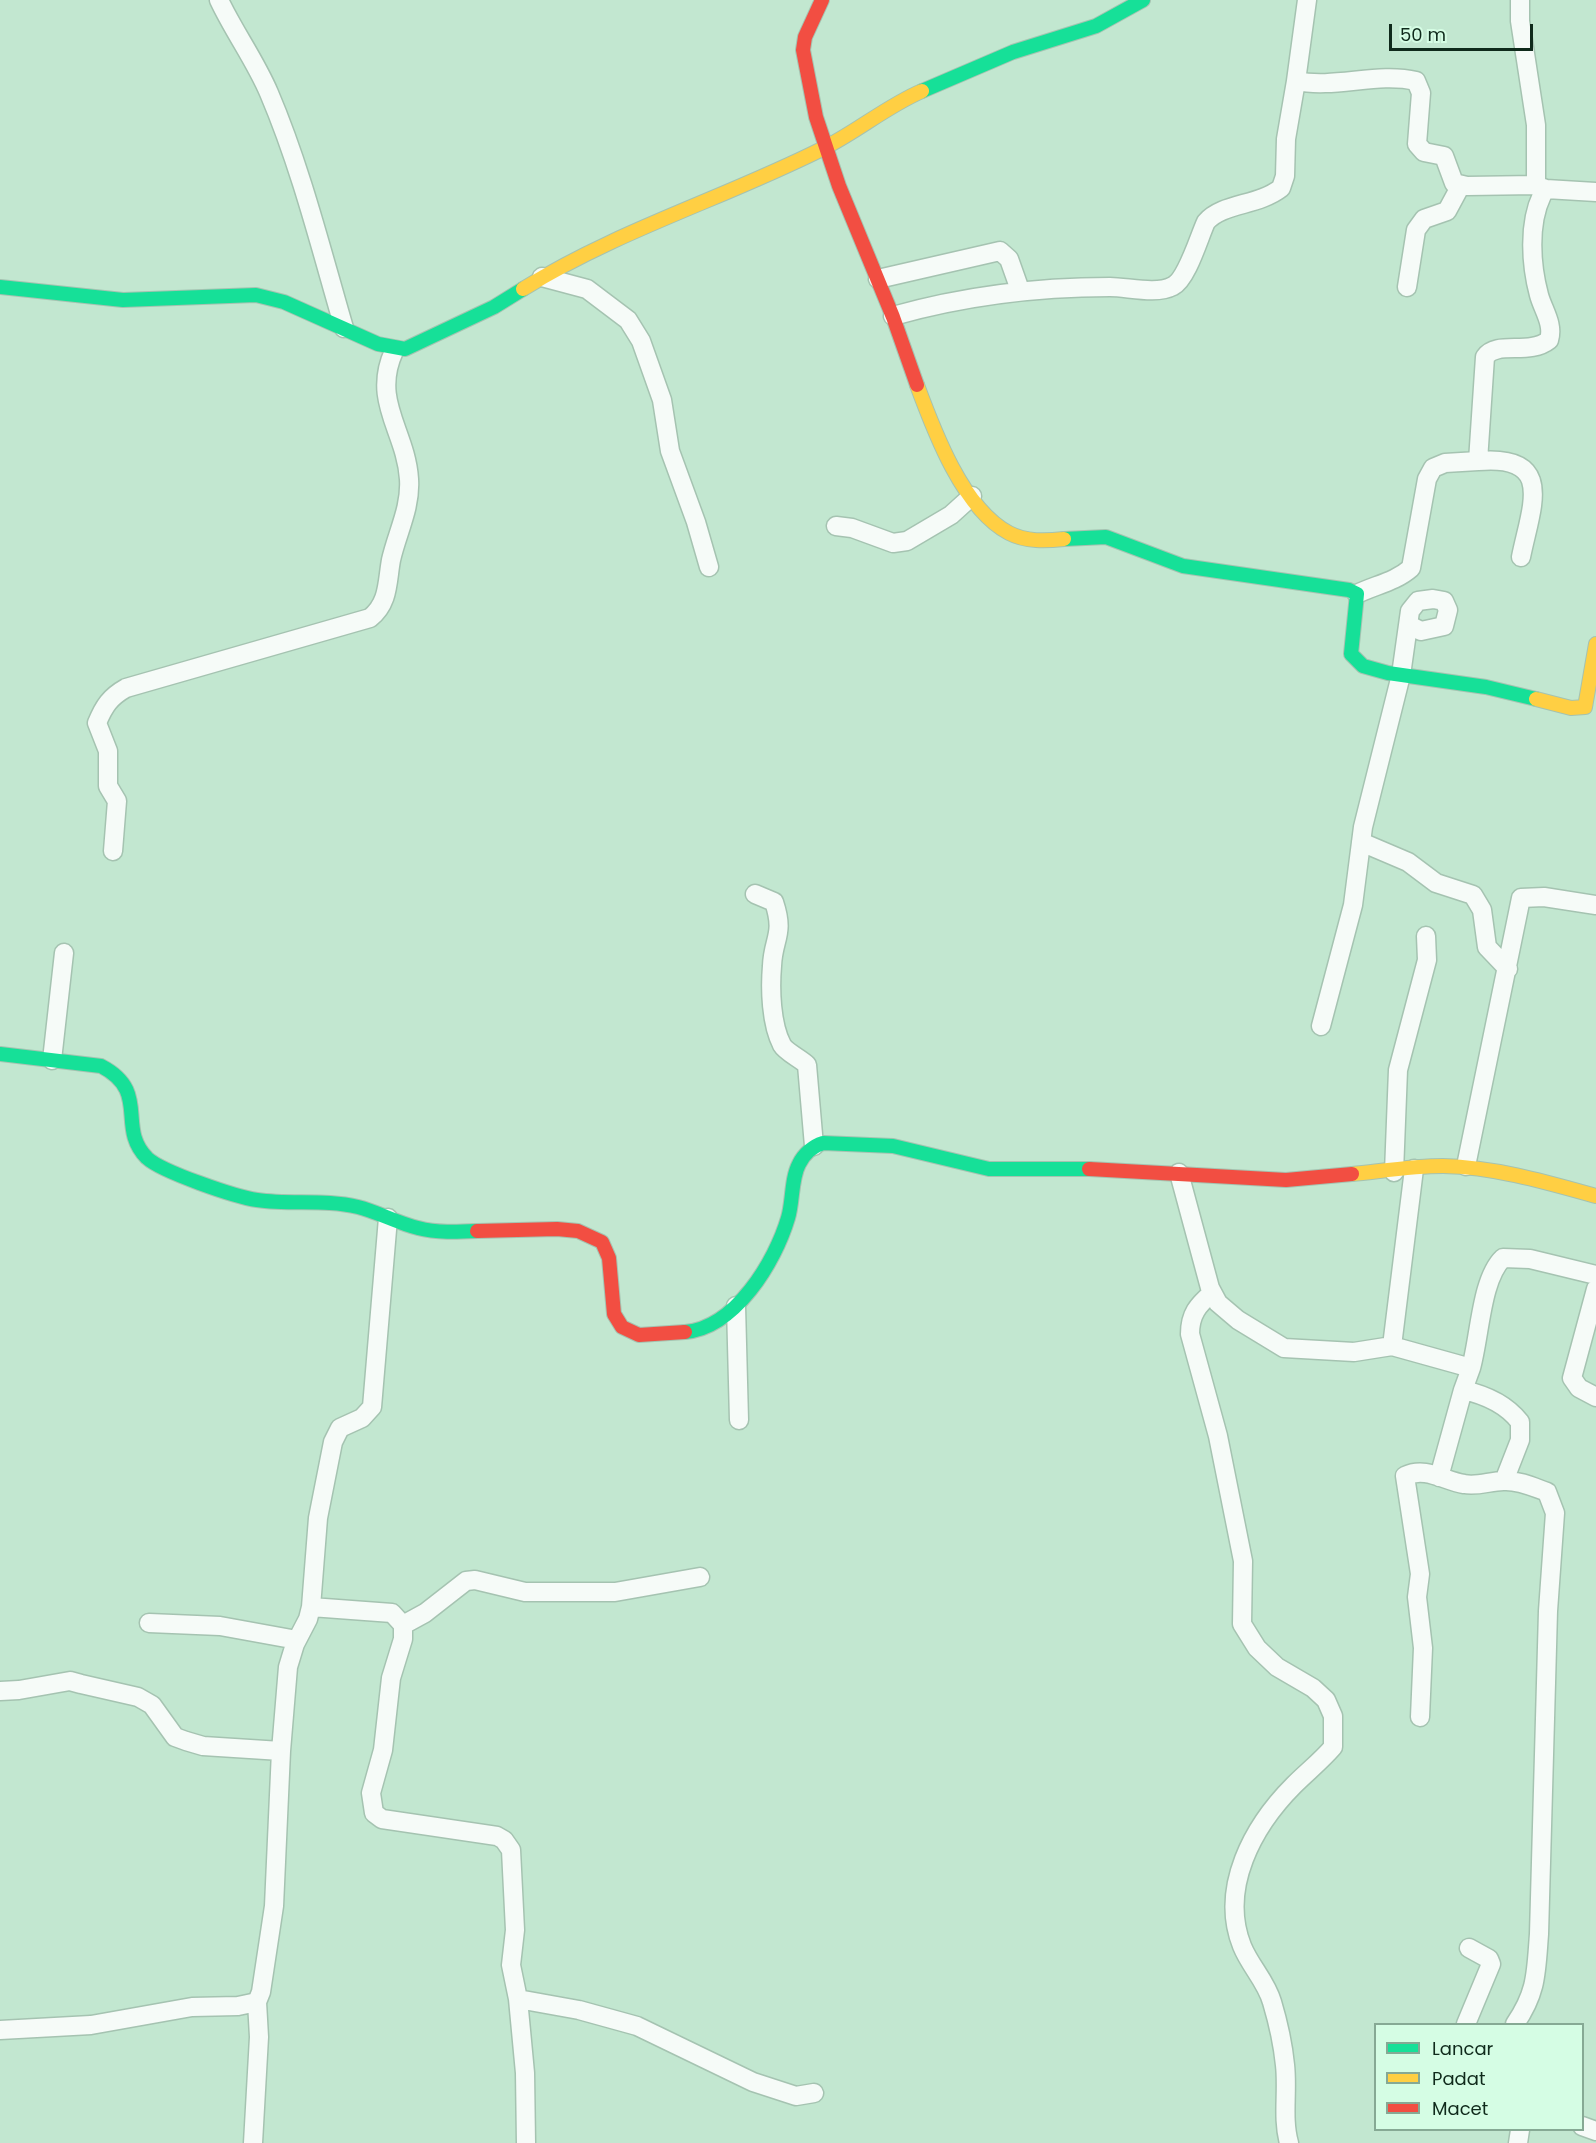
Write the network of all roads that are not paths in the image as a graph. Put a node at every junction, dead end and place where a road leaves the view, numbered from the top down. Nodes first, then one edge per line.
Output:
1 (219, 0) edge
2 (822, 0) edge
3 (1143, 0) edge
4 (1307, 0) edge
5 (1520, 0) edge
6 (1296, 81) junction
7 (825, 148) junction
8 (1461, 186) junction
9 (1541, 187) junction
10 (1596, 192) edge
11 (542, 277) junction
12 (878, 279) junction
13 (0, 287) edge
14 (1407, 287) dead end
15 (1020, 290) junction
16 (893, 316) junction
17 (344, 328) junction
18 (394, 351) junction
19 (1478, 461) junction
20 (972, 496) junction
21 (836, 526) dead end
22 (1521, 557) dead end
23 (709, 567) dead end
24 (1357, 594) junction
25 (1409, 625) dead end
26 (1596, 644) edge
27 (1401, 675) junction
28 (1361, 842) junction
29 (113, 851) dead end
30 (755, 894) dead end
31 (1596, 905) edge
32 (1426, 936) dead end
33 (64, 953) dead end
34 (1508, 969) junction
35 (1321, 1026) dead end
36 (0, 1054) edge
37 (52, 1060) junction
38 (814, 1146) junction
39 (1466, 1166) junction
40 (1414, 1169) junction
41 (1394, 1172) junction
42 (1179, 1173) junction
43 (1596, 1196) edge
44 (388, 1218) junction
45 (1596, 1275) edge
46 (1596, 1289) edge
47 (1212, 1293) junction
48 (736, 1306) junction
49 (1392, 1346) junction
50 (1471, 1368) junction
51 (1463, 1390) junction
52 (1596, 1397) edge
53 (739, 1420) dead end
54 (1439, 1477) junction
55 (1504, 1481) junction
56 (700, 1577) dead end
57 (311, 1607) junction
58 (149, 1623) dead end
59 (403, 1625) junction
60 (297, 1640) junction
61 (0, 1691) edge
62 (1419, 1717) dead end
63 (280, 1750) junction
64 (1469, 1948) dead end
65 (518, 1999) junction
66 (256, 2002) junction
67 (1467, 2023) edge
68 (1516, 2023) edge
69 (0, 2030) edge
70 (814, 2093) dead end
71 (253, 2143) edge
72 (526, 2143) edge
73 (1289, 2143) edge

1 - 17 street
2 - 7 street
3 - 7 street
4 - 6 street
5 - 9 street
6 - 8 street
6 - 15 street
7 - 11 street
7 - 12 street
8 - 9 street
8 - 14 street
9 - 10 street
9 - 19 street
11 - 18 street
11 - 23 street
12 - 15 street
12 - 16 street
13 - 17 street
15 - 16 street
16 - 20 street
17 - 18 street
18 - 29 street
19 - 22 street
19 - 24 street
20 - 21 street
20 - 24 street
24 - 27 street
25 - 27 street
26 - 27 street
27 - 28 street
28 - 34 street
28 - 35 street
30 - 38 street
31 - 34 street
32 - 41 street
33 - 37 street
34 - 39 street
36 - 37 street
37 - 44 street
38 - 42 street
38 - 48 street
39 - 40 street
39 - 43 street
40 - 41 street
40 - 49 street
41 - 42 street
42 - 47 street
44 - 48 street
44 - 57 street
45 - 50 street
46 - 52 street
47 - 49 street
47 - 73 street
48 - 53 street
49 - 50 street
50 - 51 street
51 - 54 street
51 - 55 street
54 - 55 street
54 - 62 street
55 - 68 street
56 - 59 street
57 - 59 street
57 - 60 street
58 - 60 street
59 - 65 street
60 - 63 street
61 - 63 street
63 - 66 street
64 - 67 street
65 - 70 street
65 - 72 street
66 - 69 street
66 - 71 street

